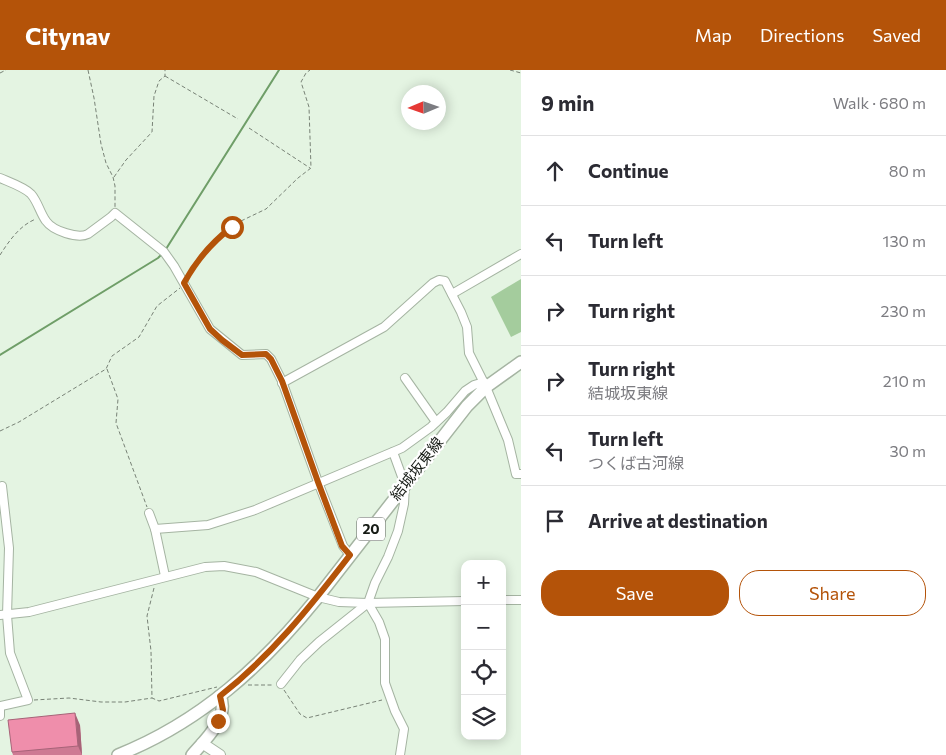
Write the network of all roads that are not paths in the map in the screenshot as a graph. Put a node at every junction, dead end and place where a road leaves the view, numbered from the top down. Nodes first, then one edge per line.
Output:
1 (0, 178) edge
2 (521, 254) edge
3 (452, 294) junction
4 (521, 362) edge
5 (406, 378) dead end
6 (282, 383) junction
7 (485, 385) junction
8 (436, 422) junction
9 (394, 452) junction
10 (521, 474) edge
11 (318, 482) junction
12 (405, 484) junction
13 (2, 486) dead end
14 (149, 513) road end
15 (155, 529) junction
16 (350, 555) junction
17 (164, 576) junction
18 (318, 596) junction
19 (506, 600) edge
20 (521, 600) edge
21 (461, 601) edge
22 (368, 603) junction
23 (4, 616) edge
24 (281, 684) dead end
25 (220, 696) junction
26 (1, 706) edge
27 (0, 716) edge
28 (202, 743) junction
29 (118, 755) edge
30 (192, 755) edge
31 (220, 755) edge
32 (400, 755) edge

1 - 6 street
2 - 3 street
3 - 6 street
3 - 7 street
4 - 7 main road, 結城坂東線 / 20
5 - 8 street
6 - 11 street
7 - 8 street
7 - 10 street
7 - 12 main road, 結城坂東線 / 20
8 - 9 street
9 - 11 street
9 - 12 street
11 - 15 street
11 - 16 street
12 - 16 main road, 結城坂東線 / 20
12 - 22 street
13 - 23 street
14 - 15 street
15 - 17 street
16 - 18 main road, 結城坂東線 / 20
17 - 18 street
17 - 23 street
18 - 22 street
18 - 25 main road, 結城坂東線 / 20
19 - 20 street
21 - 22 street
22 - 24 street
22 - 32 street
23 - 26 street
25 - 28 main road
25 - 29 main road, 結城坂東線 / 20
26 - 27 street
28 - 30 main road
28 - 31 street

